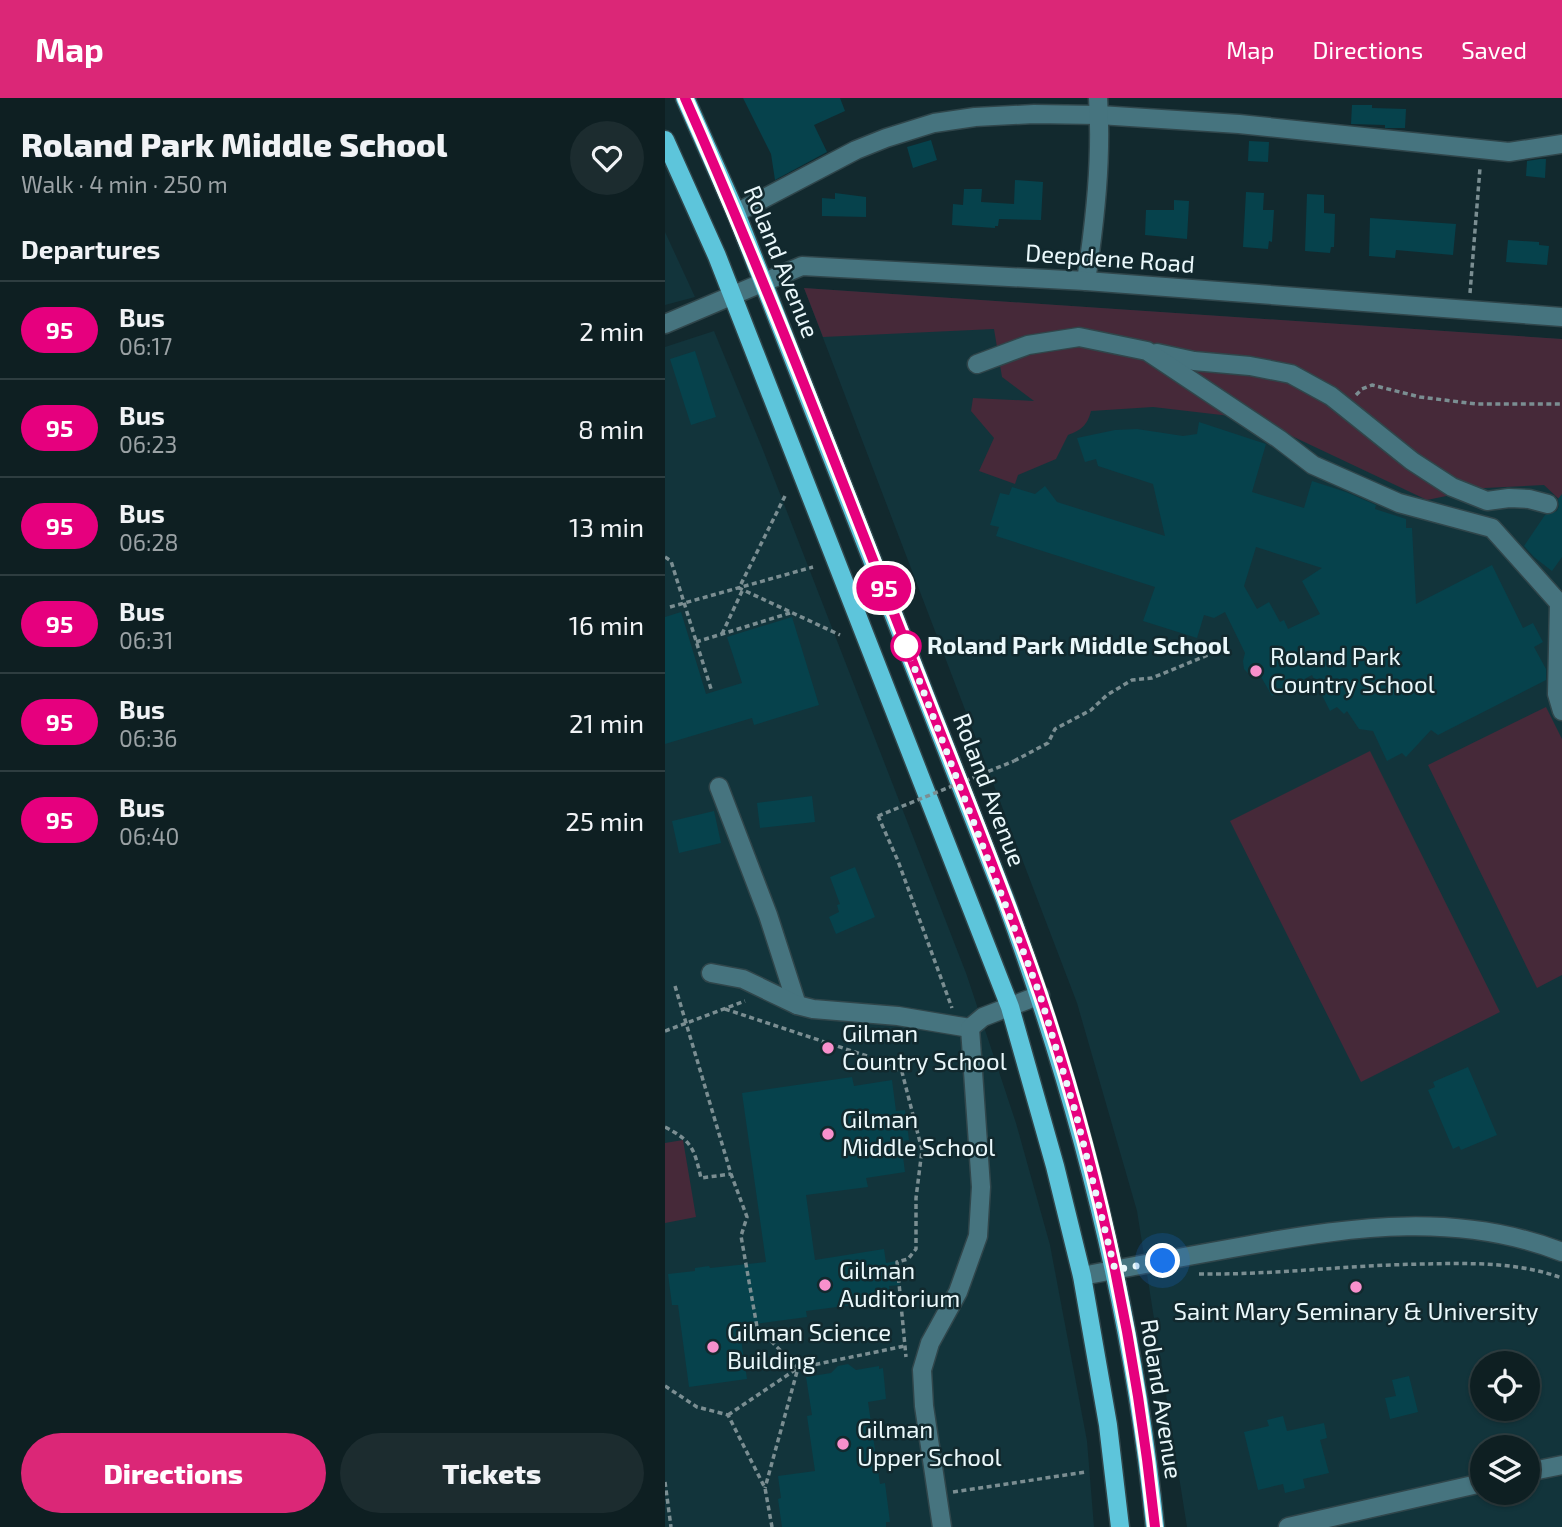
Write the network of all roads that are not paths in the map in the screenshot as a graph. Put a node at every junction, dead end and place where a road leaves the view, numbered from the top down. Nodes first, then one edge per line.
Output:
1 (685, 98) edge
2 (1098, 107) edge
3 (665, 141) edge
4 (1562, 144) edge
5 (736, 214) junction
6 (1086, 281) junction
7 (764, 283) junction
8 (733, 296) junction
9 (1562, 317) edge
10 (665, 324) edge
11 (1147, 351) junction
12 (977, 364) dead end
13 (1487, 501) junction
14 (1548, 504) dead end
15 (1483, 526) junction
16 (1561, 602) edge
17 (1562, 710) edge
18 (719, 787) dead end
19 (711, 973) dead end
20 (1040, 995) junction
21 (797, 1005) junction
22 (1010, 1007) junction
23 (961, 1026) junction
24 (1562, 1252) edge
25 (1115, 1270) junction
26 (1082, 1276) junction
27 (1562, 1465) edge
28 (1540, 1470) edge
29 (1470, 1486) edge
30 (942, 1527) edge
31 (1120, 1527) edge
32 (1155, 1527) edge
33 (1288, 1527) edge

1 - 5 main road, Roland Avenue
2 - 4 street
2 - 5 street
2 - 6 street
3 - 8 main road
5 - 7 main road, Roland Avenue
6 - 7 street, Deepdene Road
6 - 9 street, Deepdene Road
7 - 8 street, Deepdene Road
7 - 20 main road, Roland Avenue
8 - 10 street, Deepdene Road
8 - 22 main road
11 - 12 street
11 - 13 street
11 - 15 street
13 - 14 street
13 - 15 street
15 - 16 street
16 - 17 street
18 - 21 street
19 - 21 street
20 - 22 street
20 - 25 main road, Roland Avenue
21 - 23 street
22 - 23 street
22 - 26 main road
23 - 30 street
24 - 25 street
25 - 26 street
25 - 32 main road, Roland Avenue
26 - 31 main road
27 - 28 street
29 - 33 street

